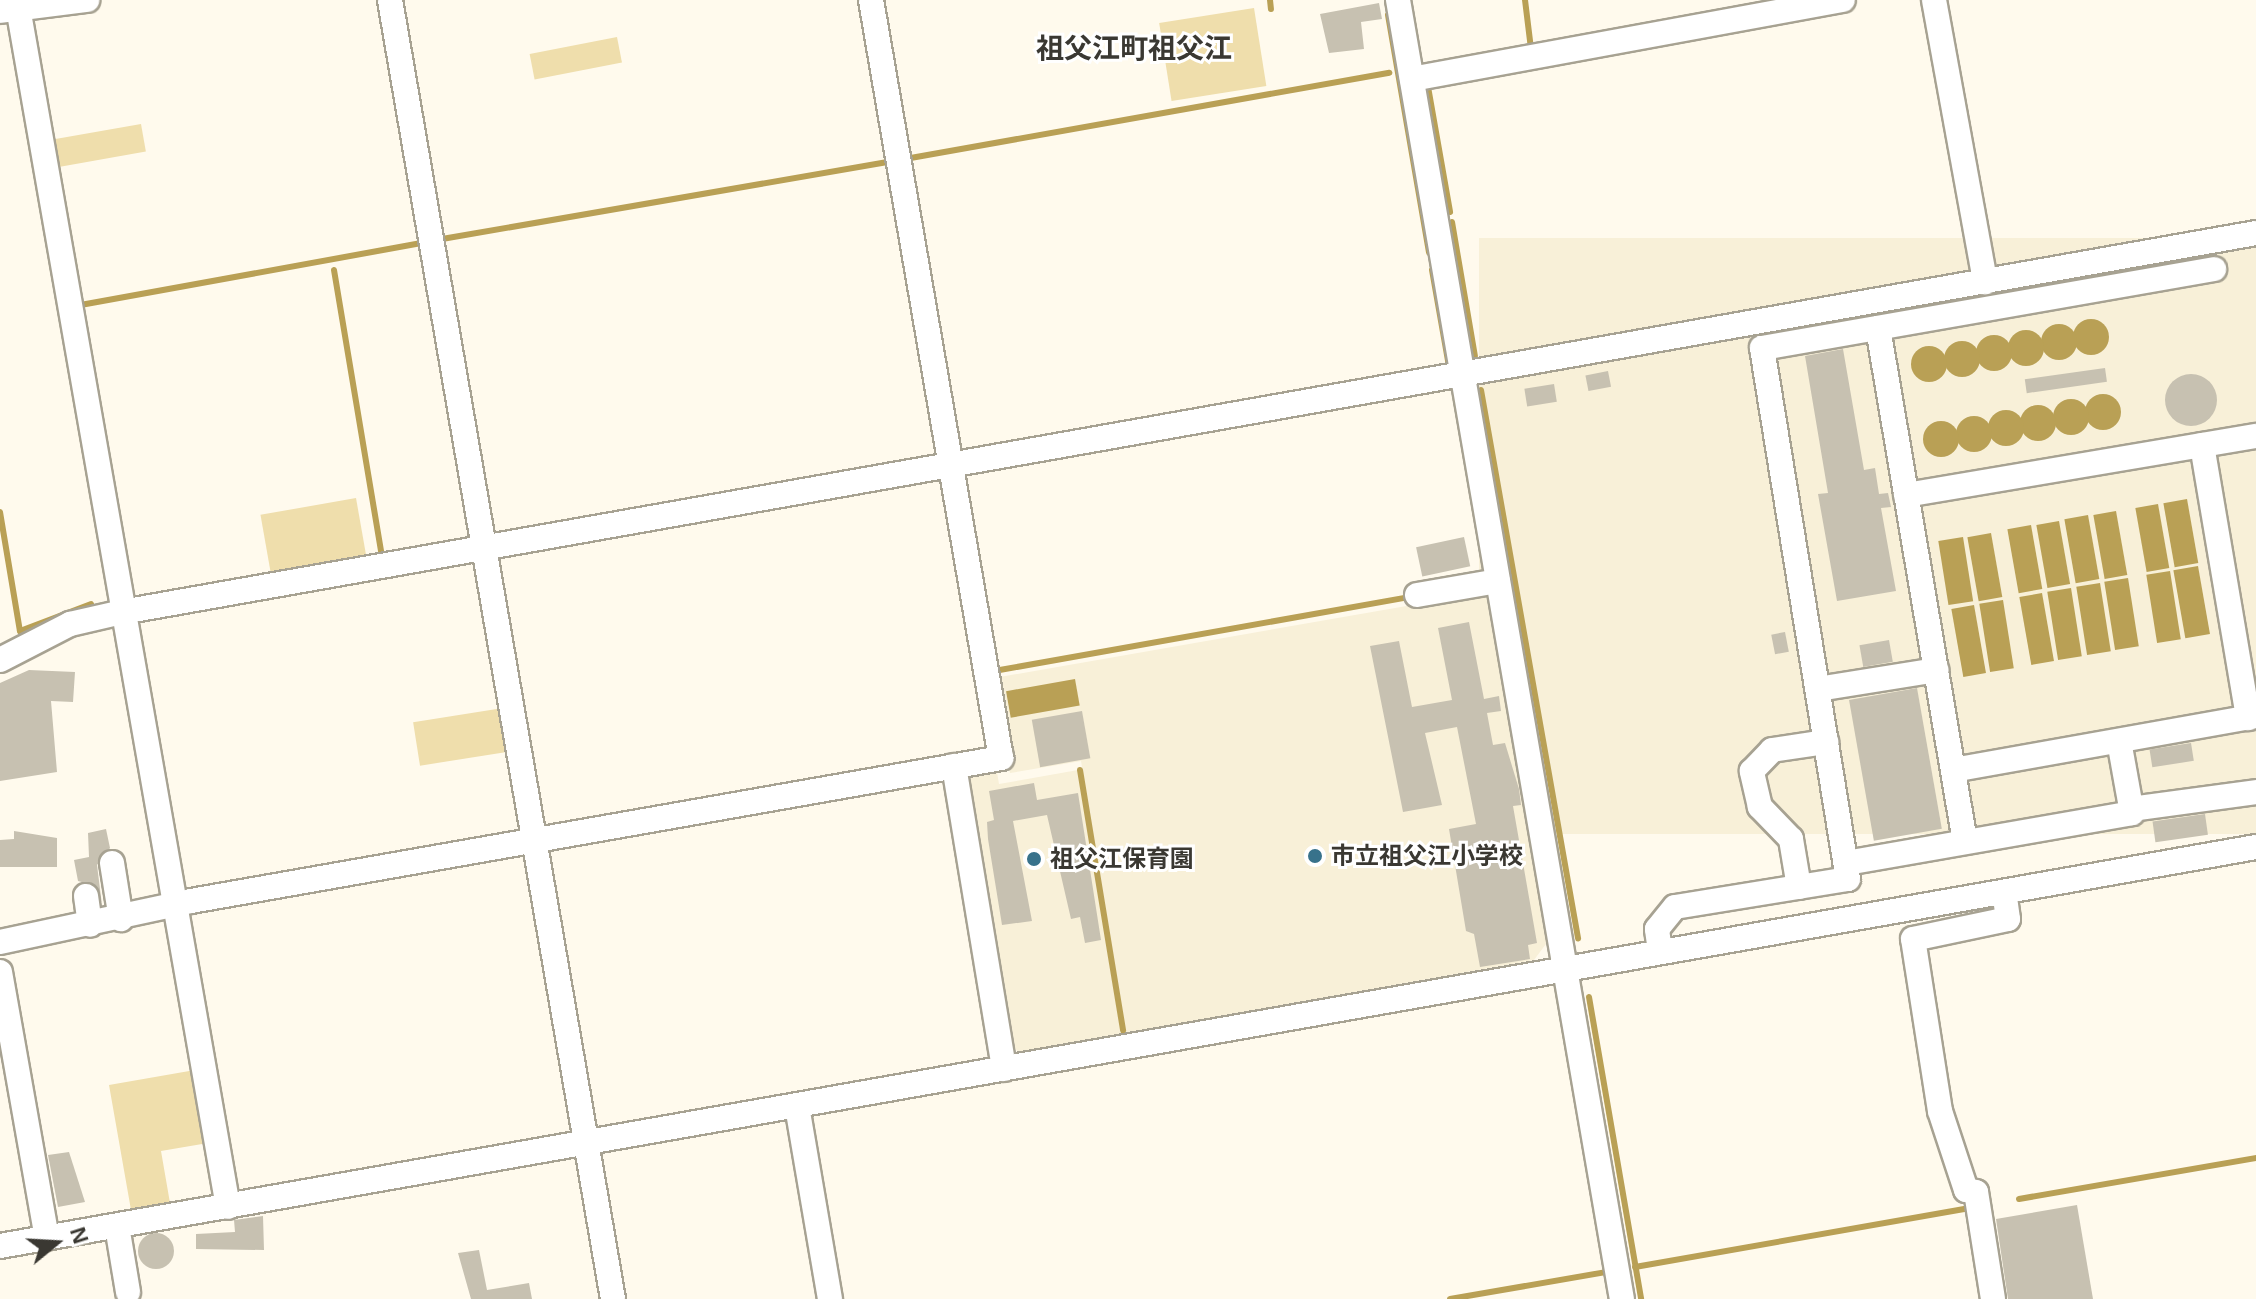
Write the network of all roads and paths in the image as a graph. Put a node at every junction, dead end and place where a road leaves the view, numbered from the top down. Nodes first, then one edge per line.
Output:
1 (87, 0) edge
2 (390, 0) edge
3 (871, 0) edge
4 (1398, 0) edge
5 (1843, 0) edge
6 (1934, 0) edge
7 (9, 12) edge
8 (1412, 79) junction
9 (2256, 233) edge
10 (2214, 269) dead end
11 (1985, 282) junction
12 (1878, 328) junction
13 (1461, 373) junction
14 (2256, 436) edge
15 (2202, 445) junction
16 (949, 463) junction
17 (1906, 495) junction
18 (481, 548) junction
19 (1498, 581) junction
20 (1417, 595) dead end
21 (122, 612) junction
22 (0, 660) edge
23 (1936, 670) junction
24 (1818, 689) junction
25 (2252, 717) edge
26 (2119, 741) junction
27 (1826, 742) junction
28 (954, 766) junction
29 (1953, 770) junction
30 (2256, 792) edge
31 (2131, 809) junction
32 (532, 840) junction
33 (1965, 842) junction
34 (2256, 847) edge
35 (112, 863) dead end
36 (1846, 863) junction
37 (1799, 887) junction
38 (2004, 892) junction
39 (86, 896) dead end
40 (175, 909) junction
41 (121, 919) junction
42 (90, 925) junction
43 (0, 942) edge
44 (1660, 951) junction
45 (1565, 968) junction
46 (0, 972) edge
47 (1004, 1069) junction
48 (797, 1106) junction
49 (586, 1144) junction
50 (228, 1207) junction
51 (117, 1226) junction
52 (47, 1238) junction
53 (0, 1246) edge
54 (128, 1292) dead end
55 (613, 1299) edge
56 (830, 1299) edge
57 (1622, 1299) edge
58 (1993, 1299) edge

1 - 7 street
2 - 18 street
3 - 16 street
4 - 8 street
5 - 8 street
6 - 11 street
7 - 21 street
8 - 13 street
9 - 11 street
10 - 12 street
11 - 13 street
12 - 17 street
12 - 24 street
13 - 16 street
13 - 19 street
14 - 15 street
15 - 17 street
15 - 25 street
16 - 18 street
16 - 28 street
17 - 23 street
18 - 21 street
18 - 32 street
19 - 20 street
19 - 45 street
21 - 22 street
21 - 40 street
23 - 24 street
23 - 29 street
24 - 27 street
25 - 26 street
26 - 29 street
26 - 31 street
27 - 36 street
27 - 37 street
28 - 32 street
28 - 47 street
29 - 33 street
30 - 31 street
31 - 33 street
32 - 40 street
32 - 49 street
33 - 36 street
34 - 38 street
35 - 41 street
36 - 37 street
37 - 44 street
38 - 44 street
38 - 58 street
39 - 42 street
40 - 41 street
40 - 50 street
41 - 42 street
42 - 43 street
44 - 45 street
45 - 47 street
45 - 57 street
46 - 52 street
47 - 48 street
48 - 49 street
48 - 56 street
49 - 50 street
49 - 55 street
50 - 51 street
51 - 52 street
51 - 54 street
52 - 53 street

